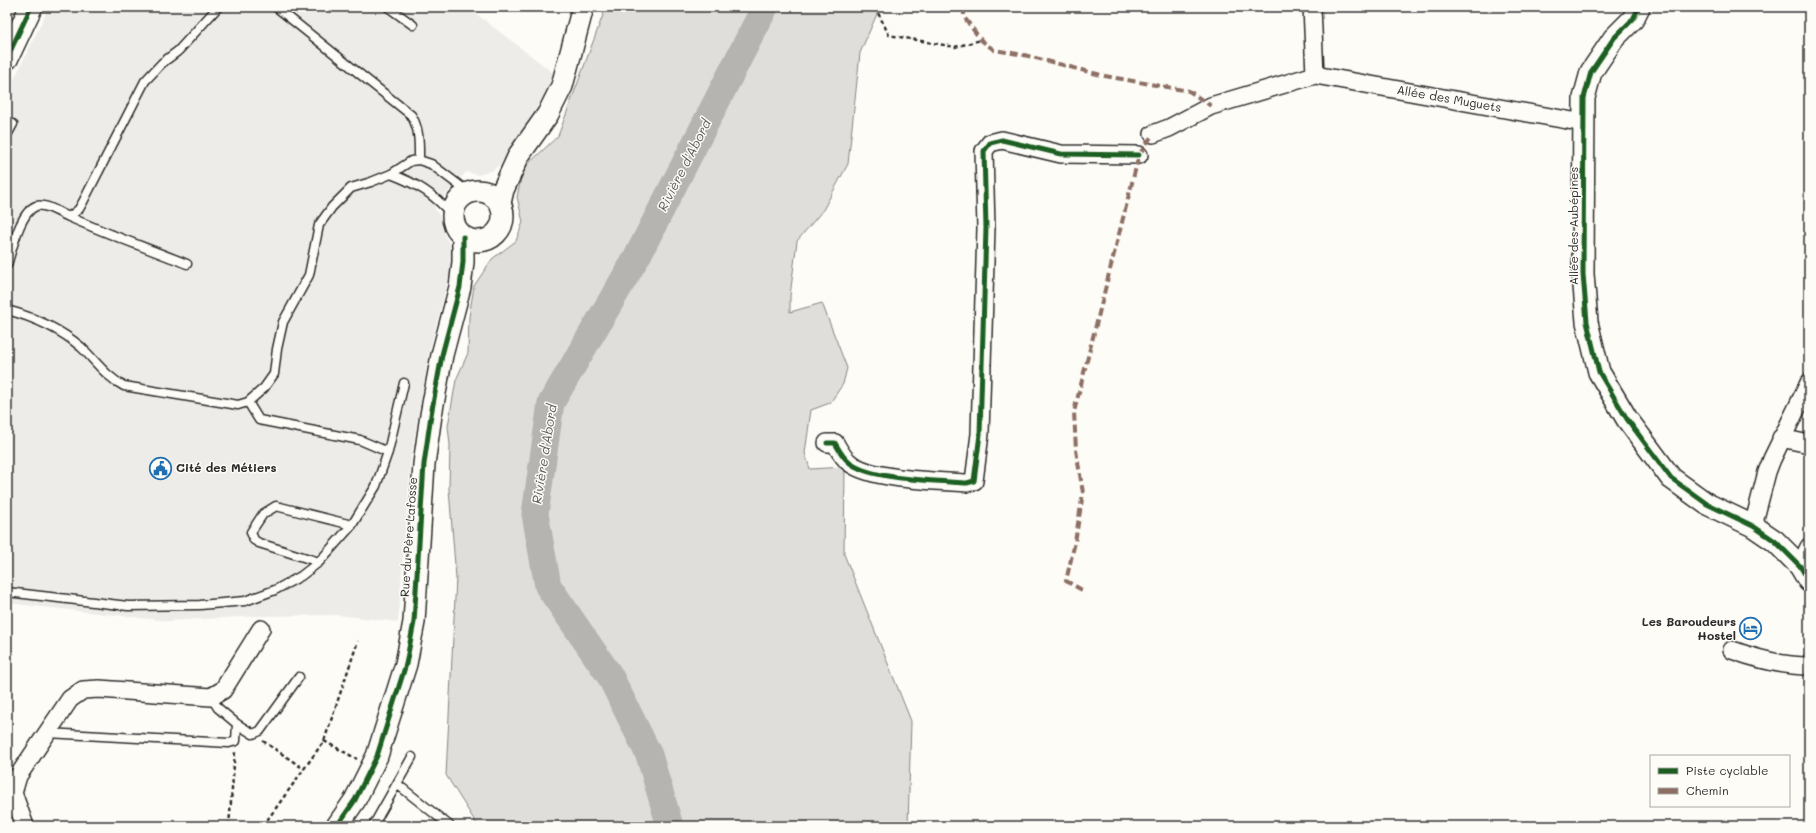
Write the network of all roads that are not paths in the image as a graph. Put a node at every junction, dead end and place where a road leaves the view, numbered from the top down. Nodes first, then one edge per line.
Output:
1 (31, 7) edge
2 (218, 7) edge
3 (276, 7) edge
4 (388, 7) edge
5 (583, 7) edge
6 (1312, 7) edge
7 (1639, 7) edge
8 (413, 25) dead end
9 (7, 58) edge
10 (1315, 75) junction
11 (1584, 123) junction
12 (13, 124) dead end
13 (1153, 134) dead end
14 (7, 135) edge
15 (1138, 154) dead end
16 (519, 155) junction
17 (419, 160) junction
18 (391, 174) junction
19 (475, 191) junction
20 (500, 203) junction
21 (452, 215) junction
22 (69, 217) junction
23 (463, 237) junction
24 (484, 240) junction
25 (8, 259) edge
26 (187, 264) dead end
27 (460, 287) junction
28 (7, 310) edge
29 (404, 383) dead end
30 (1809, 383) edge
31 (248, 402) junction
32 (1781, 438) junction
33 (827, 443) dead end
34 (1809, 444) edge
35 (388, 452) junction
36 (352, 525) junction
37 (1753, 526) junction
38 (1809, 547) edge
39 (319, 562) junction
40 (1805, 573) edge
41 (7, 592) edge
42 (261, 629) dead end
43 (1732, 650) dead end
44 (1809, 666) edge
45 (299, 677) dead end
46 (211, 697) junction
47 (237, 724) junction
48 (47, 733) junction
49 (412, 757) dead end
50 (12, 775) edge
51 (397, 784) junction
52 (25, 826) edge
53 (337, 826) edge
54 (373, 826) edge
55 (450, 826) edge

1 - 9 main road
2 - 22 lane
3 - 17 lane
4 - 8 lane
5 - 16 street
6 - 10 street
7 - 11 street, Allée des Aubépines
10 - 11 street, Allée des Muguets
10 - 13 street, Allée des Muguets
11 - 37 street, Allée des Aubépines
12 - 14 lane
15 - 33 street
16 - 19 street
16 - 20 street
17 - 18 lane
17 - 19 lane
18 - 21 lane
18 - 31 lane
19 - 20 street
19 - 21 street
20 - 24 street
21 - 23 street
22 - 25 lane
22 - 26 lane
23 - 24 street
23 - 27 street, Rue du Père Lafosse
24 - 27 street, Rue du Père Lafosse
27 - 53 street, Rue du Père Lafosse
28 - 31 lane
29 - 35 lane
30 - 32 street
31 - 35 lane
32 - 34 street
32 - 37 street
35 - 36 lane
36 - 39 lane
36 - 39 lane
37 - 40 street, Allée des Aubépines
38 - 40 street
39 - 41 lane
42 - 46 street
43 - 44 street
45 - 47 lane
46 - 47 lane
46 - 48 street
47 - 48 lane
48 - 50 street
49 - 51 lane
50 - 52 street
51 - 54 lane
51 - 55 lane

